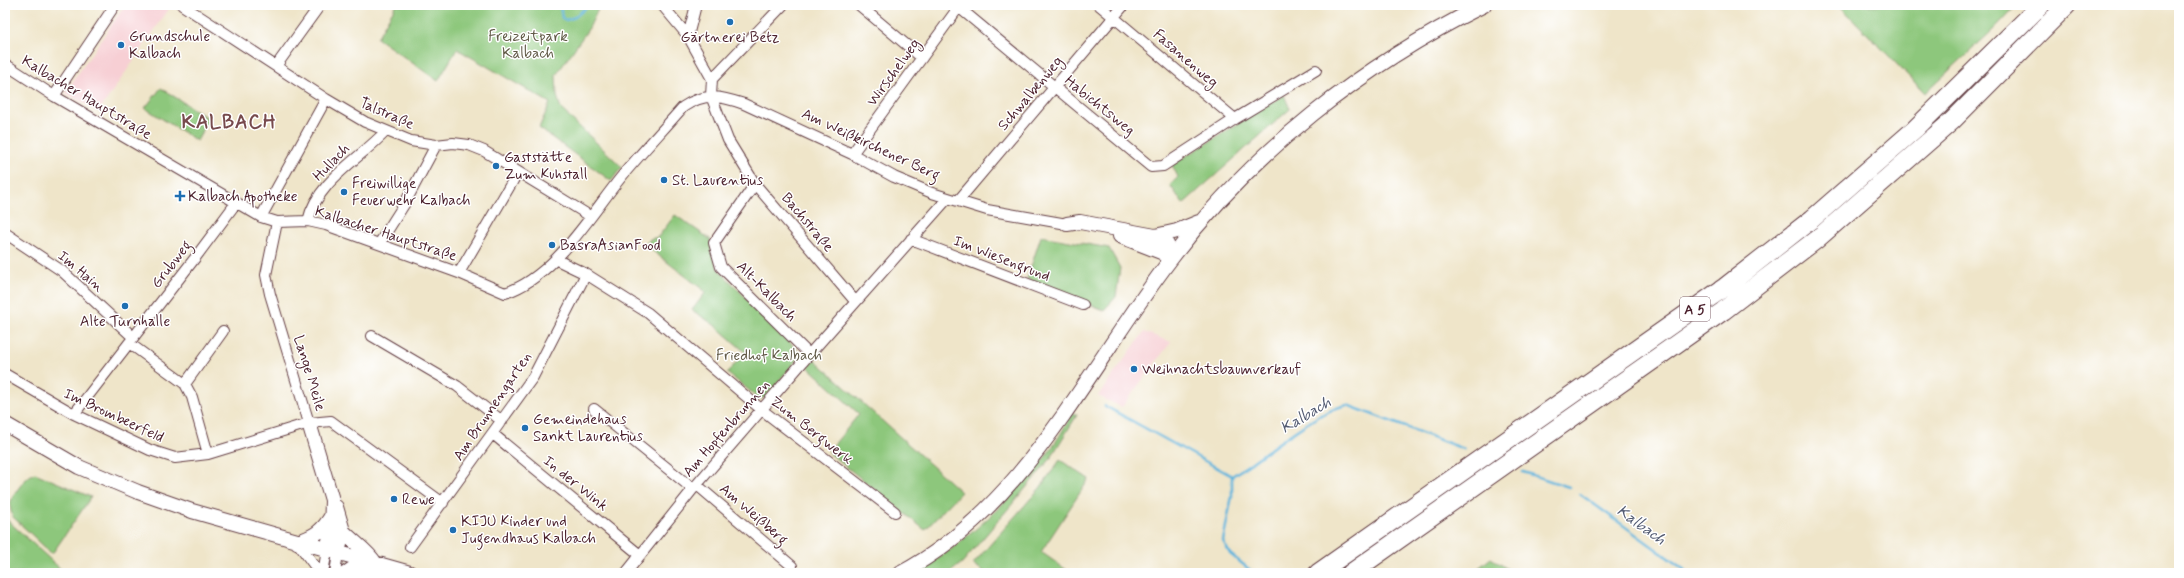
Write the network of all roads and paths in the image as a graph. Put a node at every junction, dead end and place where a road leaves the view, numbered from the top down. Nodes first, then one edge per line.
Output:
1 (115, 5) edge
2 (182, 5) edge
3 (320, 5) edge
4 (662, 5) edge
5 (696, 5) edge
6 (783, 5) edge
7 (860, 5) edge
8 (1099, 5) edge
9 (1124, 5) edge
10 (1484, 5) edge
11 (2041, 5) edge
12 (2067, 5) edge
13 (957, 6) edge
14 (1114, 17) junction
15 (688, 36) junction
16 (922, 58) junction
17 (5, 64) edge
18 (276, 66) junction
19 (1316, 70) dead end
20 (712, 79) junction
21 (1054, 88) junction
22 (54, 96) junction
23 (711, 96) junction
24 (326, 100) junction
25 (1235, 119) junction
26 (386, 131) junction
27 (436, 145) junction
28 (852, 154) junction
29 (518, 172) junction
30 (755, 184) junction
31 (948, 198) junction
32 (958, 201) junction
33 (236, 202) junction
34 (590, 216) junction
35 (261, 217) junction
36 (308, 221) junction
37 (1202, 221) junction
38 (277, 222) junction
39 (1067, 224) joint
40 (5, 233) edge
41 (911, 239) junction
42 (1153, 242) junction
43 (379, 244) junction
44 (1171, 258) junction
45 (557, 260) junction
46 (459, 273) junction
47 (586, 274) junction
48 (1157, 277) junction
49 (854, 301) junction
50 (1082, 305) dead end
51 (223, 331) dead end
52 (372, 336) dead end
53 (131, 340) junction
54 (809, 354) junction
55 (5, 374) edge
56 (184, 384) junction
57 (594, 409) dead end
58 (762, 410) junction
59 (74, 414) junction
60 (502, 421) junction
61 (309, 423) junction
62 (5, 424) edge
63 (493, 434) junction
64 (208, 454) junction
65 (695, 487) junction
66 (332, 500) junction
67 (443, 503) junction
68 (894, 512) dead end
69 (332, 515) junction
70 (343, 531) junction
71 (297, 542) junction
72 (410, 547) dead end
73 (333, 552) junction
74 (640, 555) junction
75 (376, 563) junction
76 (792, 566) dead end
77 (321, 573) edge
78 (335, 573) edge
79 (343, 573) edge
80 (410, 573) edge
81 (626, 573) edge
82 (901, 573) edge
83 (1318, 573) edge
84 (1352, 573) edge

1 - 22 street
2 - 18 street, Talstraße
3 - 18 street
4 - 15 street
5 - 15 street
6 - 20 street
7 - 16 street
8 - 14 street, Fasanenweg
9 - 14 street, Schwalbenweg
10 - 37 main road
11 - 83 highway, A 5
12 - 84 highway, A 5
13 - 16 street, Wirschelweg
13 - 21 street, Habichtsweg
14 - 21 street, Schwalbenweg
14 - 25 street, Fasanenweg
15 - 20 street
16 - 28 street, Wirschelweg
17 - 22 street, Kalbacher Hauptstraße
18 - 24 street, Talstraße
19 - 25 street
20 - 23 street
21 - 25 street, Habichtsweg
21 - 32 street, Schwalbenweg
22 - 33 street, Kalbacher Hauptstraße
23 - 28 street, Am Weißkirchener Berg
23 - 30 street, Bachstraße
23 - 34 street, Kalbacher Hauptstraße
24 - 26 street, Talstraße
24 - 35 street
26 - 27 street, Talstraße
26 - 36 street, Hullach
27 - 29 street, Talstraße
27 - 43 street
28 - 31 street, Am Weißkirchener Berg
29 - 34 street, Talstraße
29 - 46 street
30 - 49 street, Bachstraße
30 - 54 street, Alt-Kalbach
31 - 32 street, Am Weißkirchener Berg
31 - 41 street, Am Hopfenbrunnen
32 - 39 street, Am Weißkirchener Berg
33 - 35 street, Kalbacher Hauptstraße
33 - 53 street, Grubweg
34 - 45 street, Kalbacher Hauptstraße
35 - 38 street, Kalbacher Hauptstraße
36 - 38 street, Kalbacher Hauptstraße
36 - 43 street, Kalbacher Hauptstraße
37 - 42 main road
37 - 44 main road
38 - 61 street, Lange Meile
39 - 42 main road, Am Weißkirchener Berg
40 - 53 street, Im Hain
41 - 49 street, Am Hopfenbrunnen
41 - 50 street, Im Wiesengrund
42 - 44 main road, Am Weißkirchener Berg
42 - 48 main road
43 - 46 street, Kalbacher Hauptstraße
44 - 48 main road
45 - 46 street, Kalbacher Hauptstraße
45 - 47 street, Zum Bergwerk
47 - 58 street, Zum Bergwerk
47 - 60 street, Am Brunnengarten
48 - 82 main road
49 - 54 street, Am Hopfenbrunnen
51 - 56 street
52 - 60 street
53 - 56 street
53 - 59 street, Grubweg
54 - 58 street, Am Hopfenbrunnen
55 - 59 street, Im Brombeerfeld
56 - 64 street
57 - 65 street, Am Weißberg
58 - 65 street, Am Hopfenbrunnen
58 - 68 street, Zum Bergwerk
59 - 64 street, Im Brombeerfeld
60 - 63 street, Am Brunnengarten
61 - 64 street, Im Brombeerfeld
61 - 66 main road
61 - 67 street, Lange Meile
62 - 71 main road
63 - 67 street, Am Brunnengarten
63 - 74 street, In der Wink
65 - 74 street, Am Hopfenbrunnen
65 - 76 street, Am Weißberg
66 - 69 main road
66 - 70 main road
67 - 72 street, Am Brunnengarten
69 - 71 main road
69 - 73 main road
70 - 73 main road
70 - 75 main road
71 - 73 main road
71 - 77 street
73 - 75 main road
73 - 77 street
73 - 78 street
74 - 81 street, Am Hopfenbrunnen
75 - 79 street
75 - 80 main road

